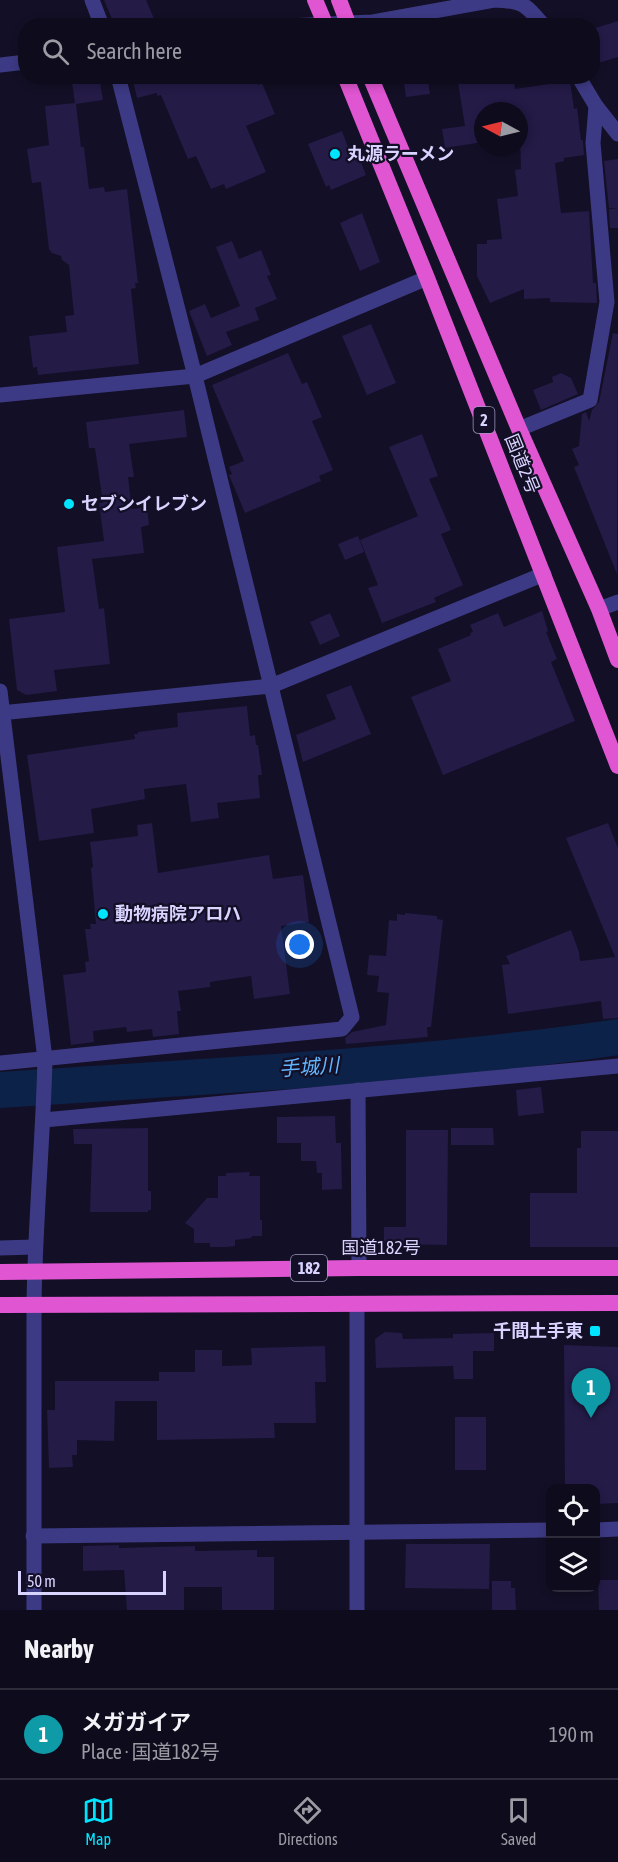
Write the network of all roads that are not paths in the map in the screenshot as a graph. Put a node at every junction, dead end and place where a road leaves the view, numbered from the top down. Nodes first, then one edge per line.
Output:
1 (92, 0) edge
2 (315, 0) edge
3 (339, 0) edge
4 (526, 2) edge
5 (99, 18) edge
6 (322, 18) edge
7 (346, 18) edge
8 (395, 18) edge
9 (538, 18) edge
10 (18, 63) edge
11 (0, 64) edge
12 (120, 84) edge
13 (348, 84) edge
14 (373, 84) edge
15 (583, 84) edge
16 (596, 106) junction
17 (618, 134) edge
18 (427, 278) junction
19 (195, 376) junction
20 (0, 394) edge
21 (519, 429) junction
22 (544, 574) junction
23 (618, 602) edge
24 (599, 609) junction
25 (618, 660) edge
26 (272, 686) junction
27 (0, 691) edge
28 (1, 713) edge
29 (618, 766) edge
30 (0, 1063) edge
31 (45, 1064) junction
32 (618, 1066) edge
33 (358, 1090) junction
34 (44, 1115) junction
35 (34, 1247) junction
36 (0, 1248) edge
37 (359, 1268) junction
38 (618, 1268) edge
39 (0, 1272) edge
40 (34, 1272) junction
41 (618, 1303) edge
42 (357, 1304) junction
43 (0, 1305) edge
44 (34, 1305) junction
45 (618, 1529) edge
46 (546, 1530) edge
47 (600, 1530) edge
48 (356, 1531) junction
49 (33, 1536) junction
50 (34, 1610) edge
51 (357, 1610) edge

1 - 5 street
2 - 6 highway
3 - 7 highway
4 - 8 street
4 - 9 street
10 - 11 street
12 - 19 street
13 - 18 highway, 国道2号 / 2
14 - 21 highway, 国道2号 / 2
15 - 16 street
16 - 17 street
16 - 21 street
18 - 19 street
18 - 22 highway, 国道2号 / 2
19 - 20 street
19 - 26 street
21 - 24 highway, 国道2号 / 2
22 - 26 street
22 - 29 highway, 国道2号 / 2
23 - 24 street
24 - 25 highway, 国道2号 / 2
26 - 28 street
26 - 31 street
27 - 28 street
28 - 31 street
30 - 31 street
31 - 34 street
32 - 33 street
33 - 34 street
33 - 37 street
34 - 35 street
35 - 36 street
35 - 40 street
37 - 38 highway, 国道182号 / 182
37 - 40 highway, 国道182号 / 182
39 - 40 highway, 国道182号 / 182
40 - 44 street
41 - 42 highway, 182
42 - 44 highway, 182
42 - 48 street
43 - 44 highway, 182
44 - 49 street
45 - 47 street
46 - 48 street
48 - 49 street
48 - 51 street
49 - 50 street

